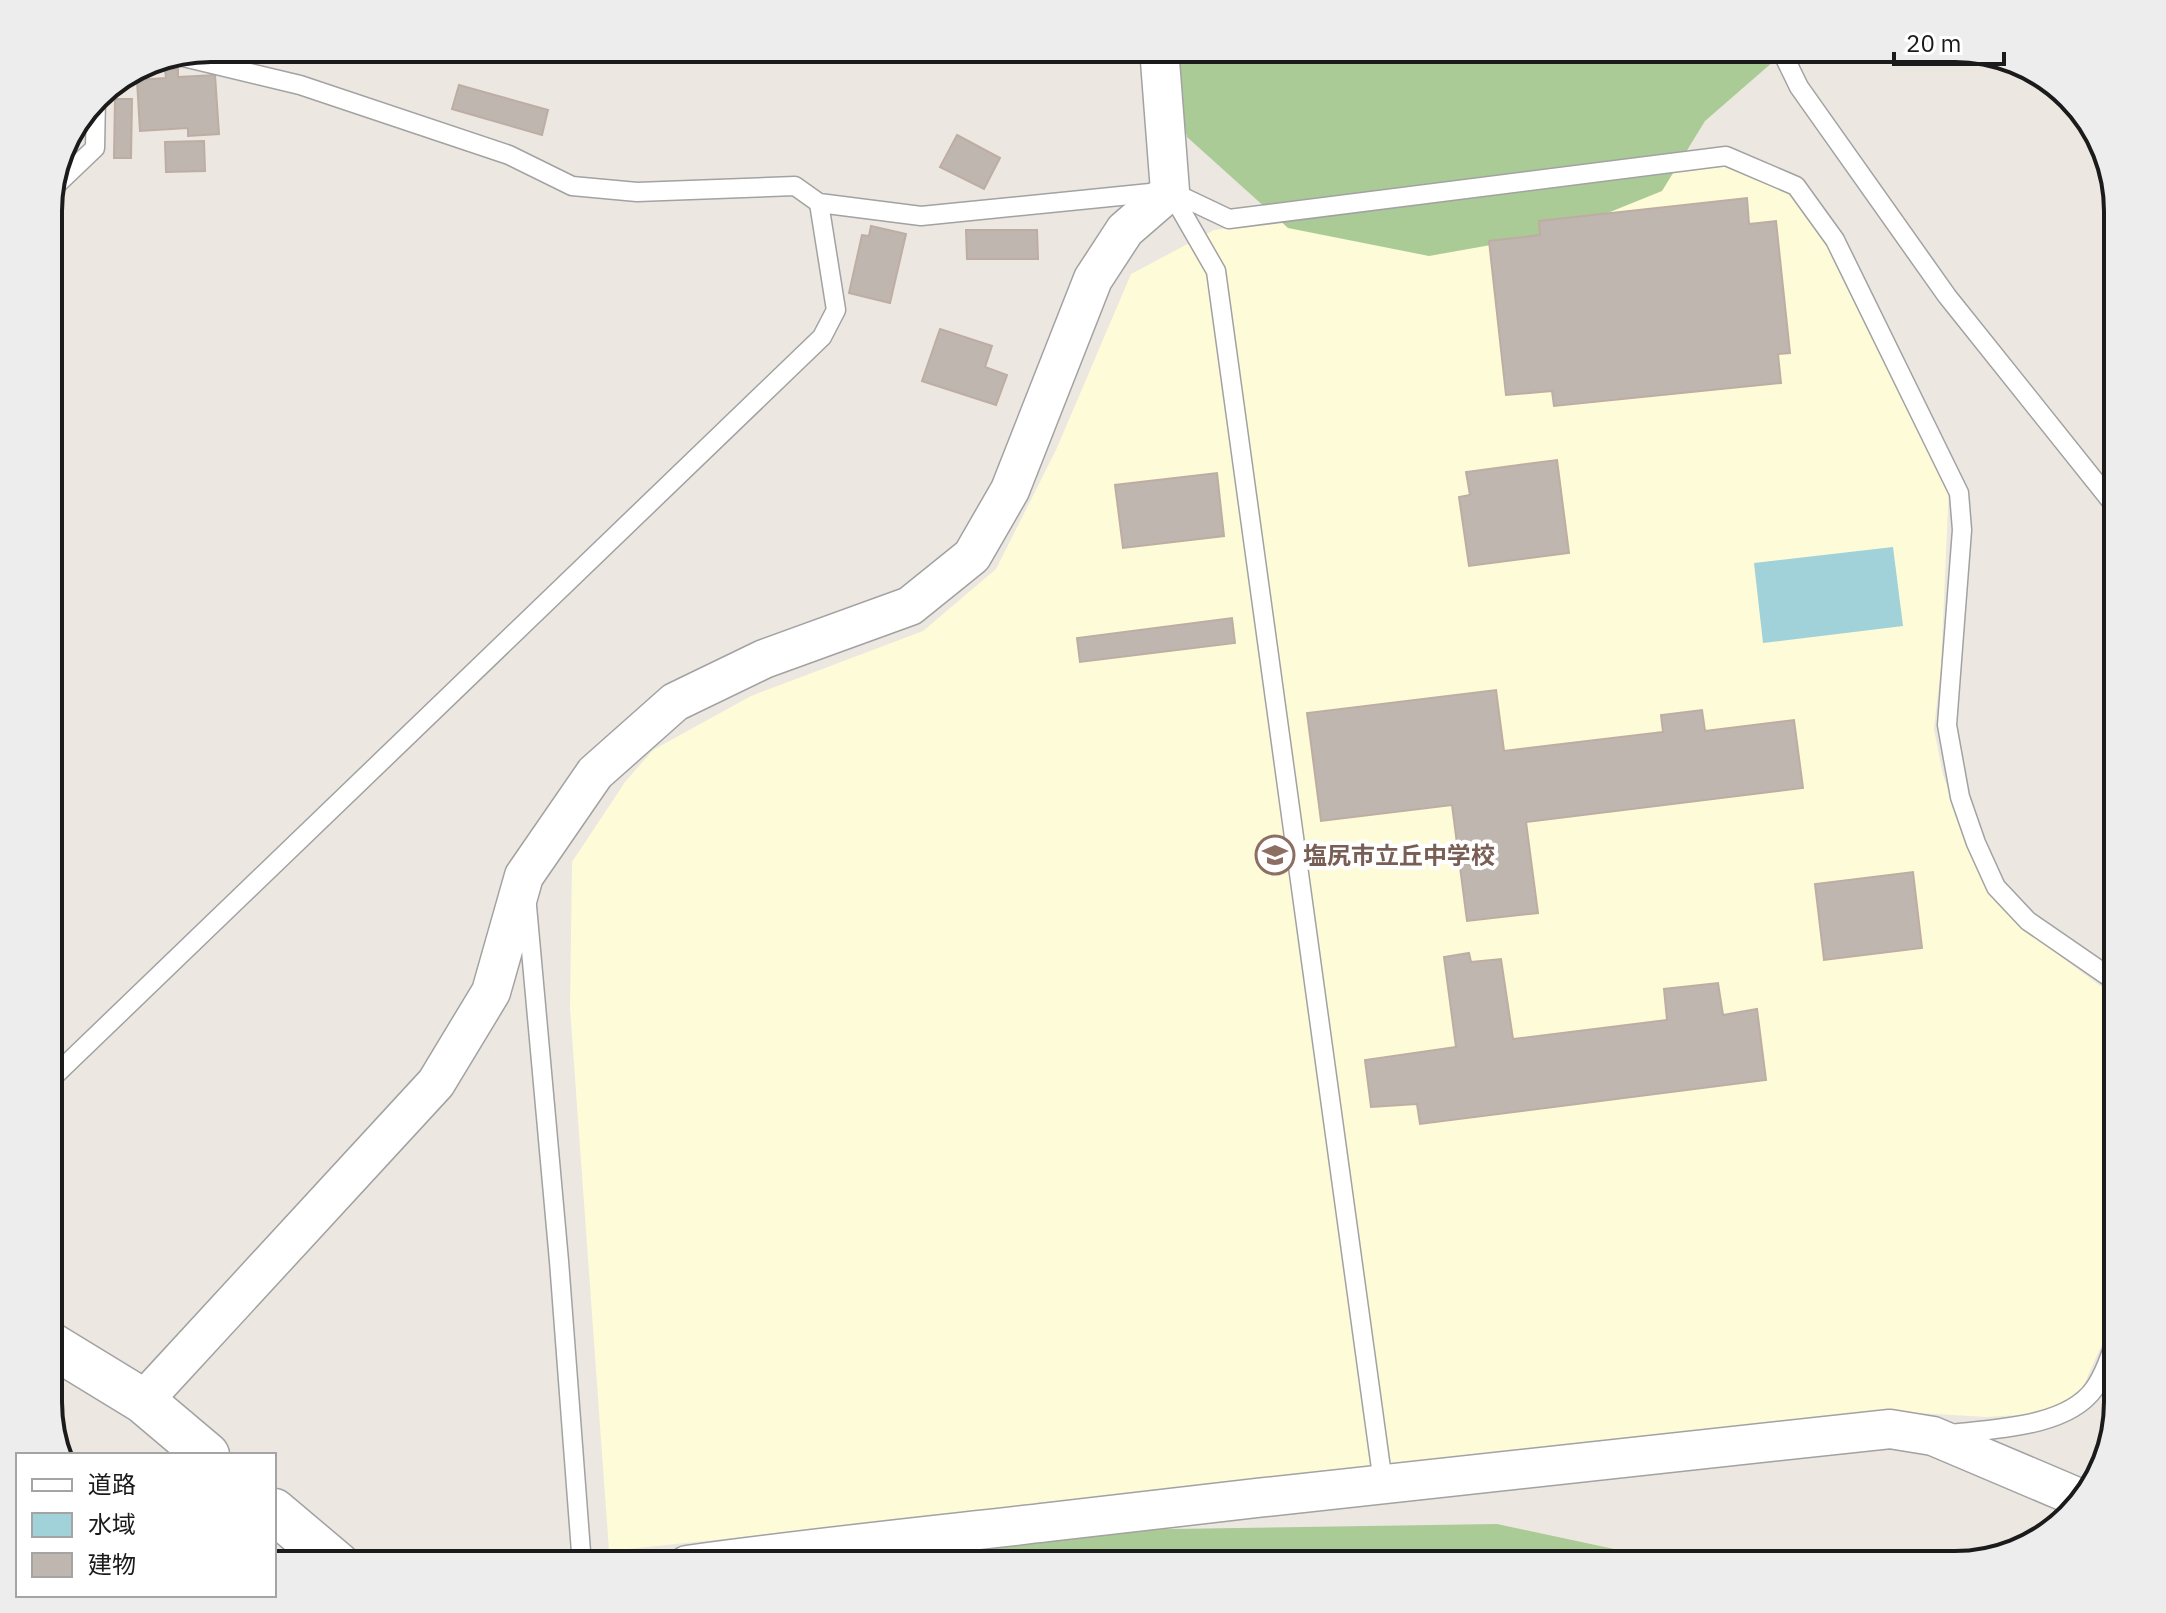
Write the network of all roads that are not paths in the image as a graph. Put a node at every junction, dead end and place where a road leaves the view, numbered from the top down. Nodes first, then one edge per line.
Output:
1 (205, 62) edge
2 (1160, 62) edge
3 (1787, 62) edge
4 (96, 117) edge
5 (66, 175) edge
6 (1170, 191) junction
7 (819, 203) junction
8 (2104, 492) edge
9 (524, 876) junction
10 (2104, 973) edge
11 (62, 1069) edge
12 (62, 1352) edge
13 (2104, 1368) edge
14 (143, 1401) junction
15 (1933, 1436) junction
16 (205, 1453) edge
17 (1383, 1483) junction
18 (2072, 1495) edge
19 (276, 1513) edge
20 (321, 1551) edge
21 (581, 1551) edge
22 (840, 1551) edge

1 - 7 lane
2 - 6 street
3 - 8 lane
4 - 5 lane
6 - 7 lane
6 - 9 street
6 - 10 lane
6 - 17 lane
7 - 11 lane
9 - 14 street
9 - 21 lane
12 - 14 street
13 - 15 lane
14 - 16 street
15 - 17 street
15 - 18 street
17 - 22 street
19 - 20 street

